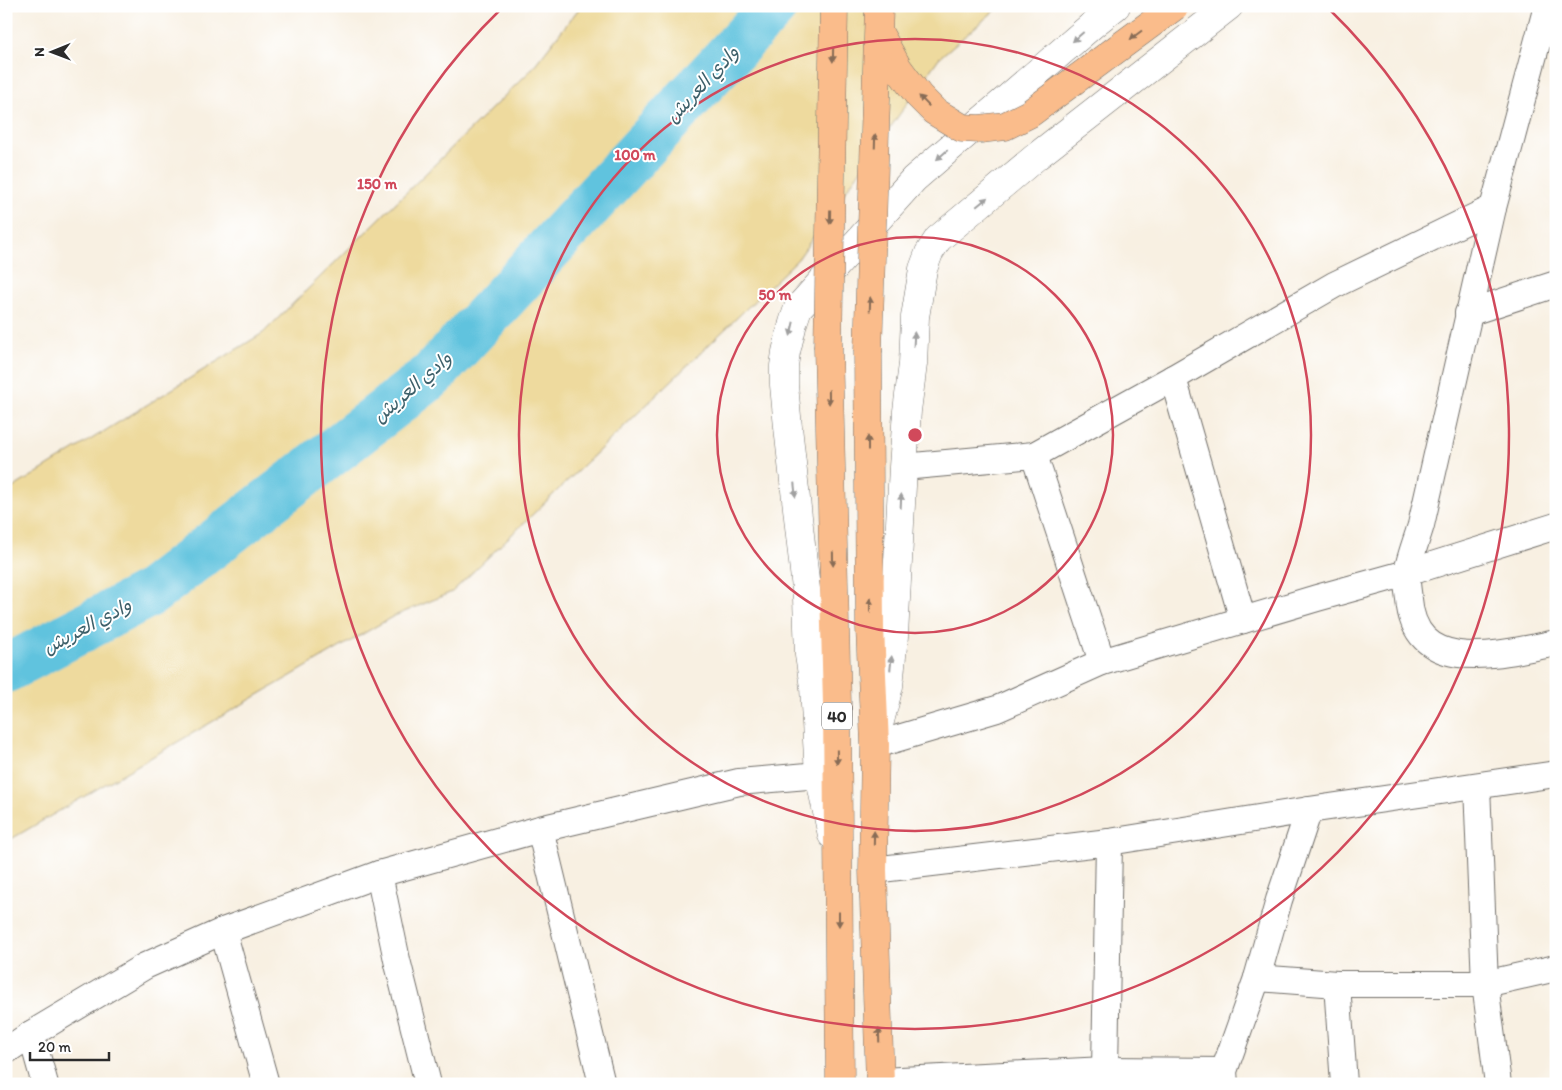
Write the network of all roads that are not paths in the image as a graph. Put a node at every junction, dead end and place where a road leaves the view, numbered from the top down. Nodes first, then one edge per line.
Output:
1 (834, 6) edge
2 (879, 6) edge
3 (1116, 6) edge
4 (1175, 6) edge
5 (1229, 6) edge
6 (1546, 6) edge
7 (879, 33) junction
8 (1493, 208) junction
9 (1556, 284) edge
10 (1468, 313) junction
11 (1173, 378) junction
12 (1034, 455) junction
13 (903, 467) junction
14 (1556, 526) edge
15 (1407, 573) junction
16 (1243, 620) junction
17 (1556, 643) edge
18 (1102, 662) junction
19 (875, 745) junction
20 (1556, 774) edge
21 (819, 775) junction
22 (1477, 786) junction
23 (1309, 810) junction
24 (540, 829) junction
25 (1109, 842) junction
26 (839, 866) junction
27 (873, 870) junction
28 (379, 874) junction
29 (223, 931) junction
30 (1556, 968) edge
31 (1257, 978) junction
32 (1337, 984) junction
33 (1484, 984) junction
34 (31, 1034) junction
35 (6, 1051) edge
36 (1105, 1070) junction
37 (1224, 1078) edge
38 (880, 1082) edge
39 (45, 1084) edge
40 (266, 1084) edge
41 (428, 1084) edge
42 (602, 1084) edge
43 (840, 1084) edge
44 (1344, 1084) edge
45 (1498, 1084) edge

1 -> 26 highway, 40, bridge
2 - 7 highway, bridge
3 -> 21 street
4 -> 7 highway, bridge
13 -> 5 street
6 - 8 street
19 -> 7 highway, 40, bridge
8 - 10 street
8 - 11 street
9 - 10 street
10 - 15 street
11 - 12 street
11 - 16 street
12 - 13 street
12 - 18 street
19 -> 13 street
14 - 15 street
15 - 16 street
15 - 17 street
16 - 18 street
18 - 19 street
27 -> 19 highway, 40
20 - 22 street
21 - 24 street
21 - 26 street
22 - 23 street
22 - 33 street
23 - 25 street
23 - 31 street
24 - 28 street
24 - 42 street
25 - 27 street
25 - 36 street
26 -> 43 highway, 40
38 -> 27 highway, 40
28 - 29 street
28 - 41 street
29 - 34 street
29 - 40 street
30 - 33 street
31 - 32 street
31 - 37 street
32 - 33 street
32 - 44 street
33 - 45 street
34 - 35 street
34 - 39 street
36 - 37 street
36 - 38 street

